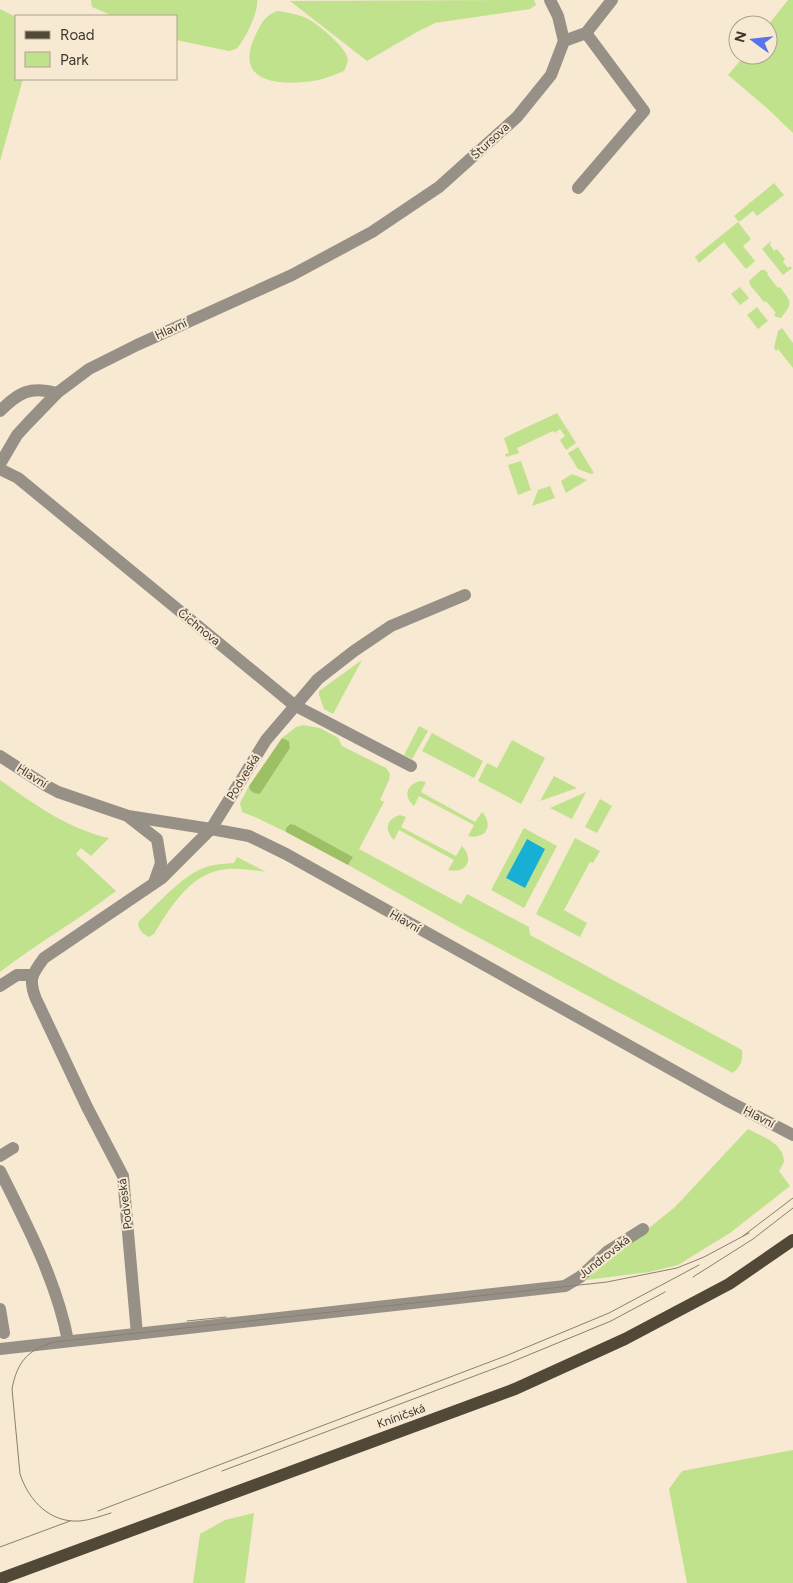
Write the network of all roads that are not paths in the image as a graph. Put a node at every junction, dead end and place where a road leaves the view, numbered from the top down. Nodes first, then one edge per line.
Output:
1 (550, 0) edge
2 (612, 0) edge
3 (586, 33) junction
4 (564, 41) junction
5 (578, 188) dead end
6 (372, 232) joint
7 (58, 393) junction
8 (0, 411) edge
9 (0, 464) edge
10 (0, 469) edge
11 (465, 595) dead end
12 (294, 705) junction
13 (0, 756) edge
14 (411, 766) dead end
15 (128, 816) junction
16 (211, 829) junction
17 (154, 884) junction
18 (32, 975) junction
19 (0, 986) edge
20 (793, 1135) edge
21 (13, 1148) dead end
22 (0, 1156) edge
23 (0, 1171) edge
24 (643, 1229) dead end
25 (793, 1240) edge
26 (0, 1309) edge
27 (4, 1333) dead end
28 (137, 1334) junction
29 (62, 1342) junction
30 (0, 1349) edge
31 (0, 1579) edge

1 - 4 street
2 - 3 street
3 - 4 street
3 - 5 street
4 - 6 street, Štursova
6 - 7 street, Hlavní
7 - 8 street
7 - 9 street, Hlavní
10 - 12 street, Čichnova
11 - 12 street, Podveská
12 - 14 street, Čichnova
12 - 16 street, Podveská
13 - 15 street, Hlavní
15 - 16 street, Hlavní
15 - 17 street
16 - 17 street, Podveská
16 - 20 street, Hlavní
17 - 18 street, Podveská
18 - 19 street
18 - 28 street, Podveská
21 - 22 street
23 - 29 street
24 - 28 street, Jundrovská
25 - 31 main road, Kníničská
26 - 27 street
28 - 29 street
29 - 30 street

